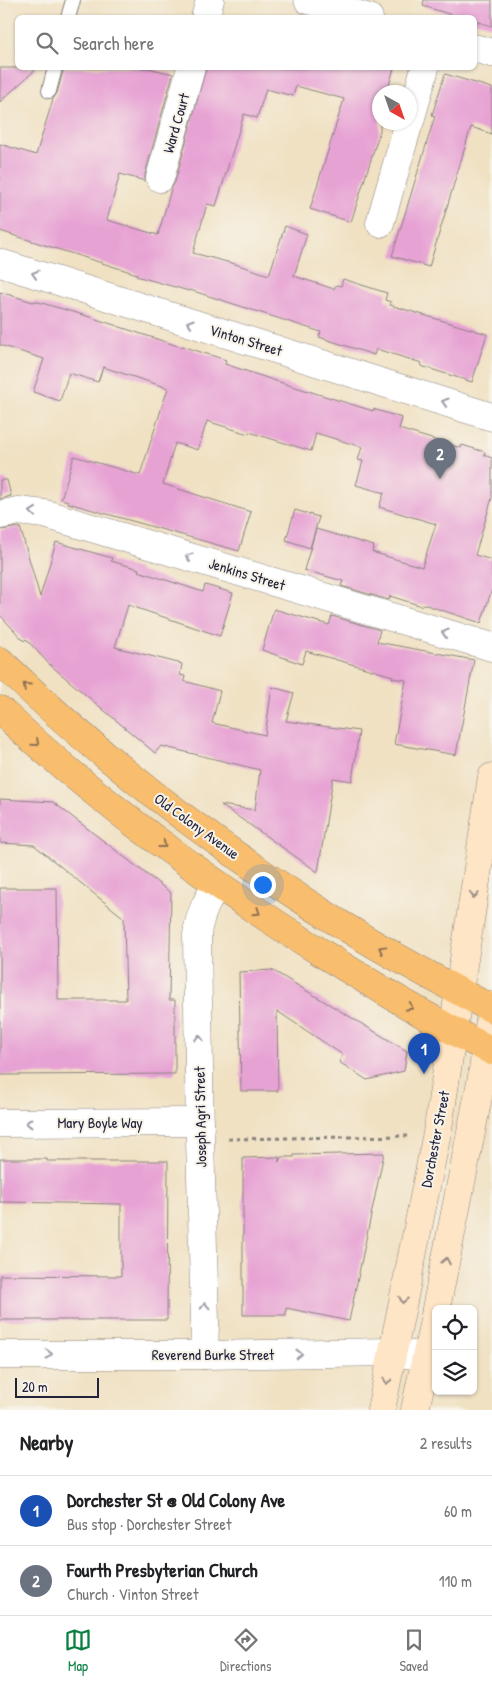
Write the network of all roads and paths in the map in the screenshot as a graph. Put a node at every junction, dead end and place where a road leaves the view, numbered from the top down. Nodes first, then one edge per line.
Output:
1 (73, 0) edge
2 (210, 0) edge
3 (308, 0) edge
4 (69, 15) edge
5 (206, 15) edge
6 (359, 15) edge
7 (477, 49) edge
8 (492, 53) edge
9 (54, 70) edge
10 (190, 70) edge
11 (424, 70) edge
12 (49, 91) dead end
13 (417, 95) edge
14 (407, 130) edge
15 (160, 178) dead end
16 (380, 224) dead end
17 (0, 263) edge
18 (492, 417) edge
19 (0, 515) edge
20 (492, 647) edge
21 (0, 661) edge
22 (0, 710) edge
23 (492, 777) edge
24 (489, 821) edge
25 (217, 884) junction
26 (460, 992) junction
27 (492, 1008) edge
28 (454, 1032) junction
29 (489, 1049) edge
30 (0, 1123) edge
31 (200, 1131) junction
32 (406, 1136) dead end
33 (437, 1305) edge
34 (432, 1329) edge
35 (393, 1352) junction
36 (0, 1355) edge
37 (204, 1355) junction
38 (426, 1357) junction
39 (381, 1410) edge
40 (415, 1410) edge

1 - 4 lane
2 - 5 street
3 - 6 street
7 - 8 street
9 - 12 lane
10 - 15 street, Ward Court
11 - 13 street
14 - 16 street
18 -> 17 street, Vinton Street
20 -> 19 street, Jenkins Street
26 -> 21 main road, Old Colony Avenue
22 -> 25 main road
23 - 24 main road, Dorchester Street
24 -> 26 main road, Dorchester Street
25 -> 28 main road
31 -> 25 street, Joseph Agri Street
26 - 27 main road, Old Colony Avenue
26 - 28 main road, Dorchester Street
27 - 29 main road
28 - 29 main road
28 -> 35 main road, Dorchester Street
33 -> 29 main road
31 -> 30 street, Mary Boyle Way
31 - 32 path
37 -> 31 street, Joseph Agri Street
34 - 38 main road
37 -> 35 street, Reverend Burke Street
35 - 38 street, Reverend Burke Street
35 -> 39 main road, Dorchester Street
36 -> 37 street, Reverend Burke Street
38 - 40 main road

